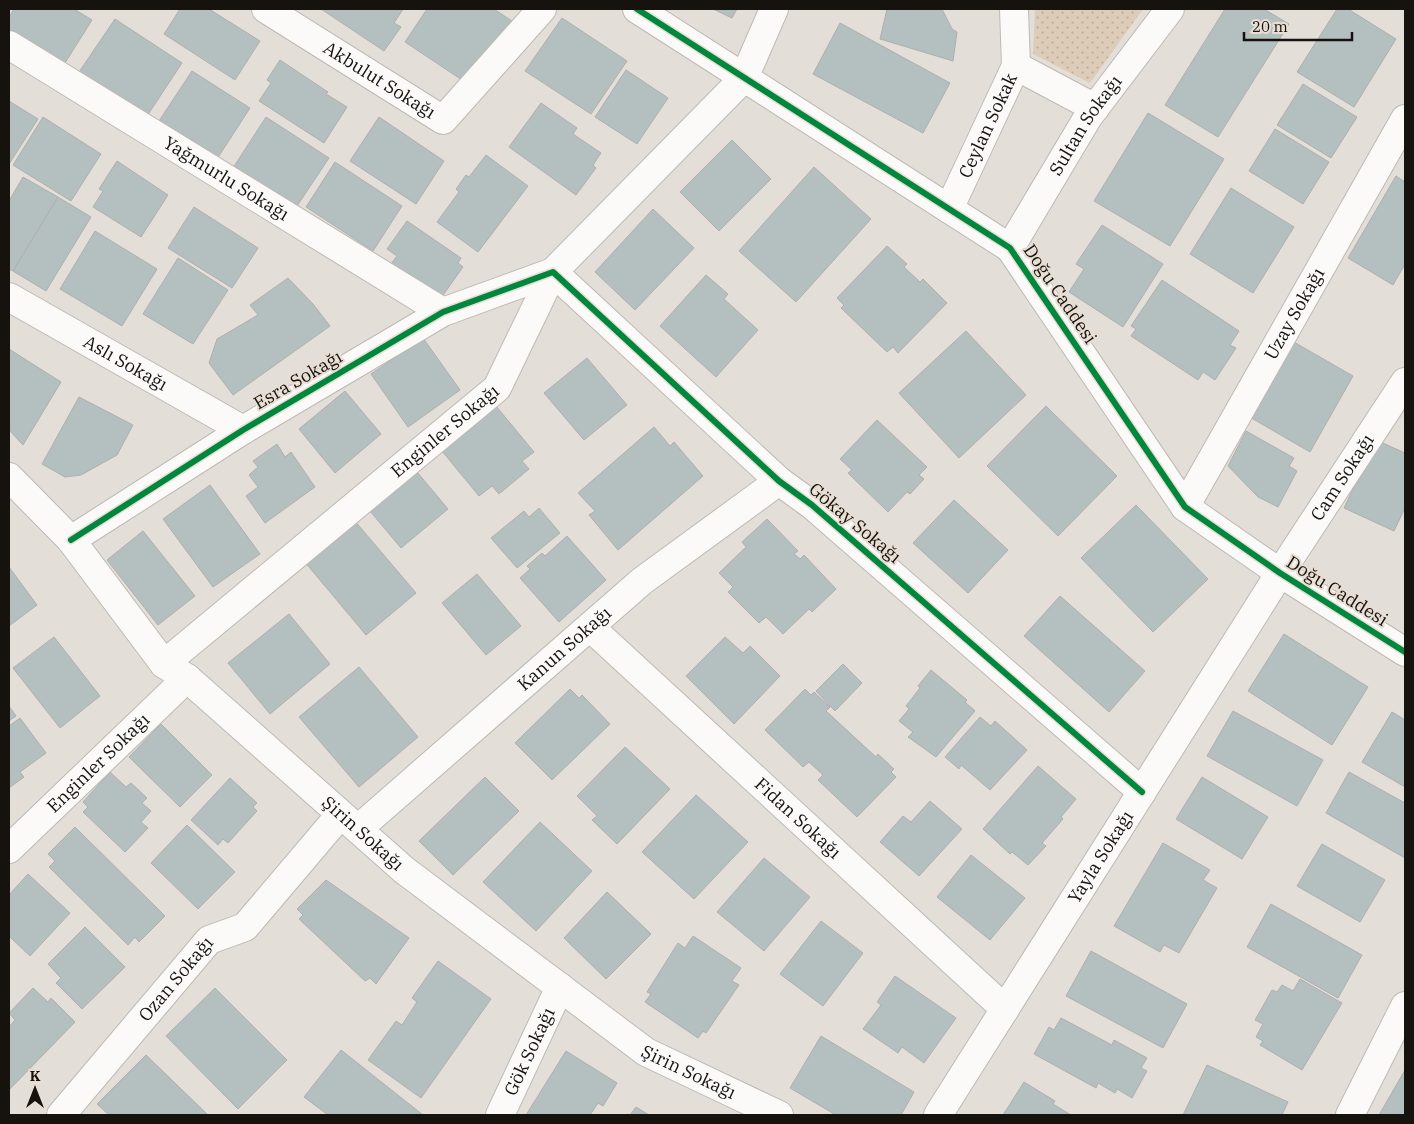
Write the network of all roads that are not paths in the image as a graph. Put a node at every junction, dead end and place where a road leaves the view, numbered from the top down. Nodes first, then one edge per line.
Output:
1 (266, 9) edge
2 (542, 9) edge
3 (637, 9) edge
4 (774, 9) edge
5 (1014, 9) edge
6 (1170, 9) edge
7 (9, 45) edge
8 (1016, 66) junction
9 (744, 78) junction
10 (1095, 108) junction
11 (1405, 119) edge
12 (950, 209) junction
13 (1010, 248) junction
14 (553, 272) junction
15 (9, 297) edge
16 (442, 312) junction
17 (1401, 396) edge
18 (242, 430) junction
19 (9, 477) edge
20 (779, 481) junction
21 (1185, 507) junction
22 (71, 540) junction
23 (1280, 573) junction
24 (590, 628) junction
25 (1405, 652) edge
26 (164, 664) junction
27 (187, 678) junction
28 (1142, 792) junction
29 (349, 822) junction
30 (9, 849) edge
31 (560, 987) junction
32 (1405, 1006) edge
33 (1004, 1010) junction
34 (61, 1115) edge
35 (500, 1115) edge
36 (779, 1115) edge
37 (938, 1115) edge
38 (1350, 1115) edge

1 - 2 street, Akbulut Sokağı
3 - 9 street, Doğu Caddesi
4 - 9 street, Enginler Sokağı
5 - 8 street, Ceylan Sokak
6 - 10 street, Sultan Sokağı
7 - 16 street, Yağmurlu Sokağı
8 - 10 street
8 - 12 street, Ceylan Sokak
9 - 12 street, Doğu Caddesi
9 - 14 street, Enginler Sokağı
10 - 13 street, Sultan Sokağı
11 - 21 street, Uzay Sokağı
12 - 13 street, Doğu Caddesi
13 - 21 street, Doğu Caddesi
14 - 16 street, Esra Sokağı
14 - 20 street, Gökay Sokağı
14 - 26 street, Enginler Sokağı
15 - 18 street, Aslı Sokağı
16 - 18 street, Esra Sokağı
17 - 23 street, Cam Sokağı
18 - 22 street, Esra Sokağı
19 - 22 street, Şirin Sokağı
20 - 24 street, Kanun Sokağı
20 - 28 street, Gökay Sokağı
21 - 23 street, Doğu Caddesi
22 - 26 street, Şirin Sokağı
23 - 25 street, Doğu Caddesi
23 - 28 street, Yayla Sokağı
24 - 29 street, Kanun Sokağı
24 - 33 street, Fidan Sokağı
26 - 27 street, Şirin Sokağı
27 - 29 street, Şirin Sokağı
27 - 30 street, Enginler Sokağı
28 - 33 street, Yayla Sokağı
29 - 31 street, Şirin Sokağı
29 - 34 street, Ozan Sokağı
31 - 35 street, Gök Sokağı
31 - 36 street, Şirin Sokağı
32 - 38 street
33 - 37 street, Yayla Sokağı

